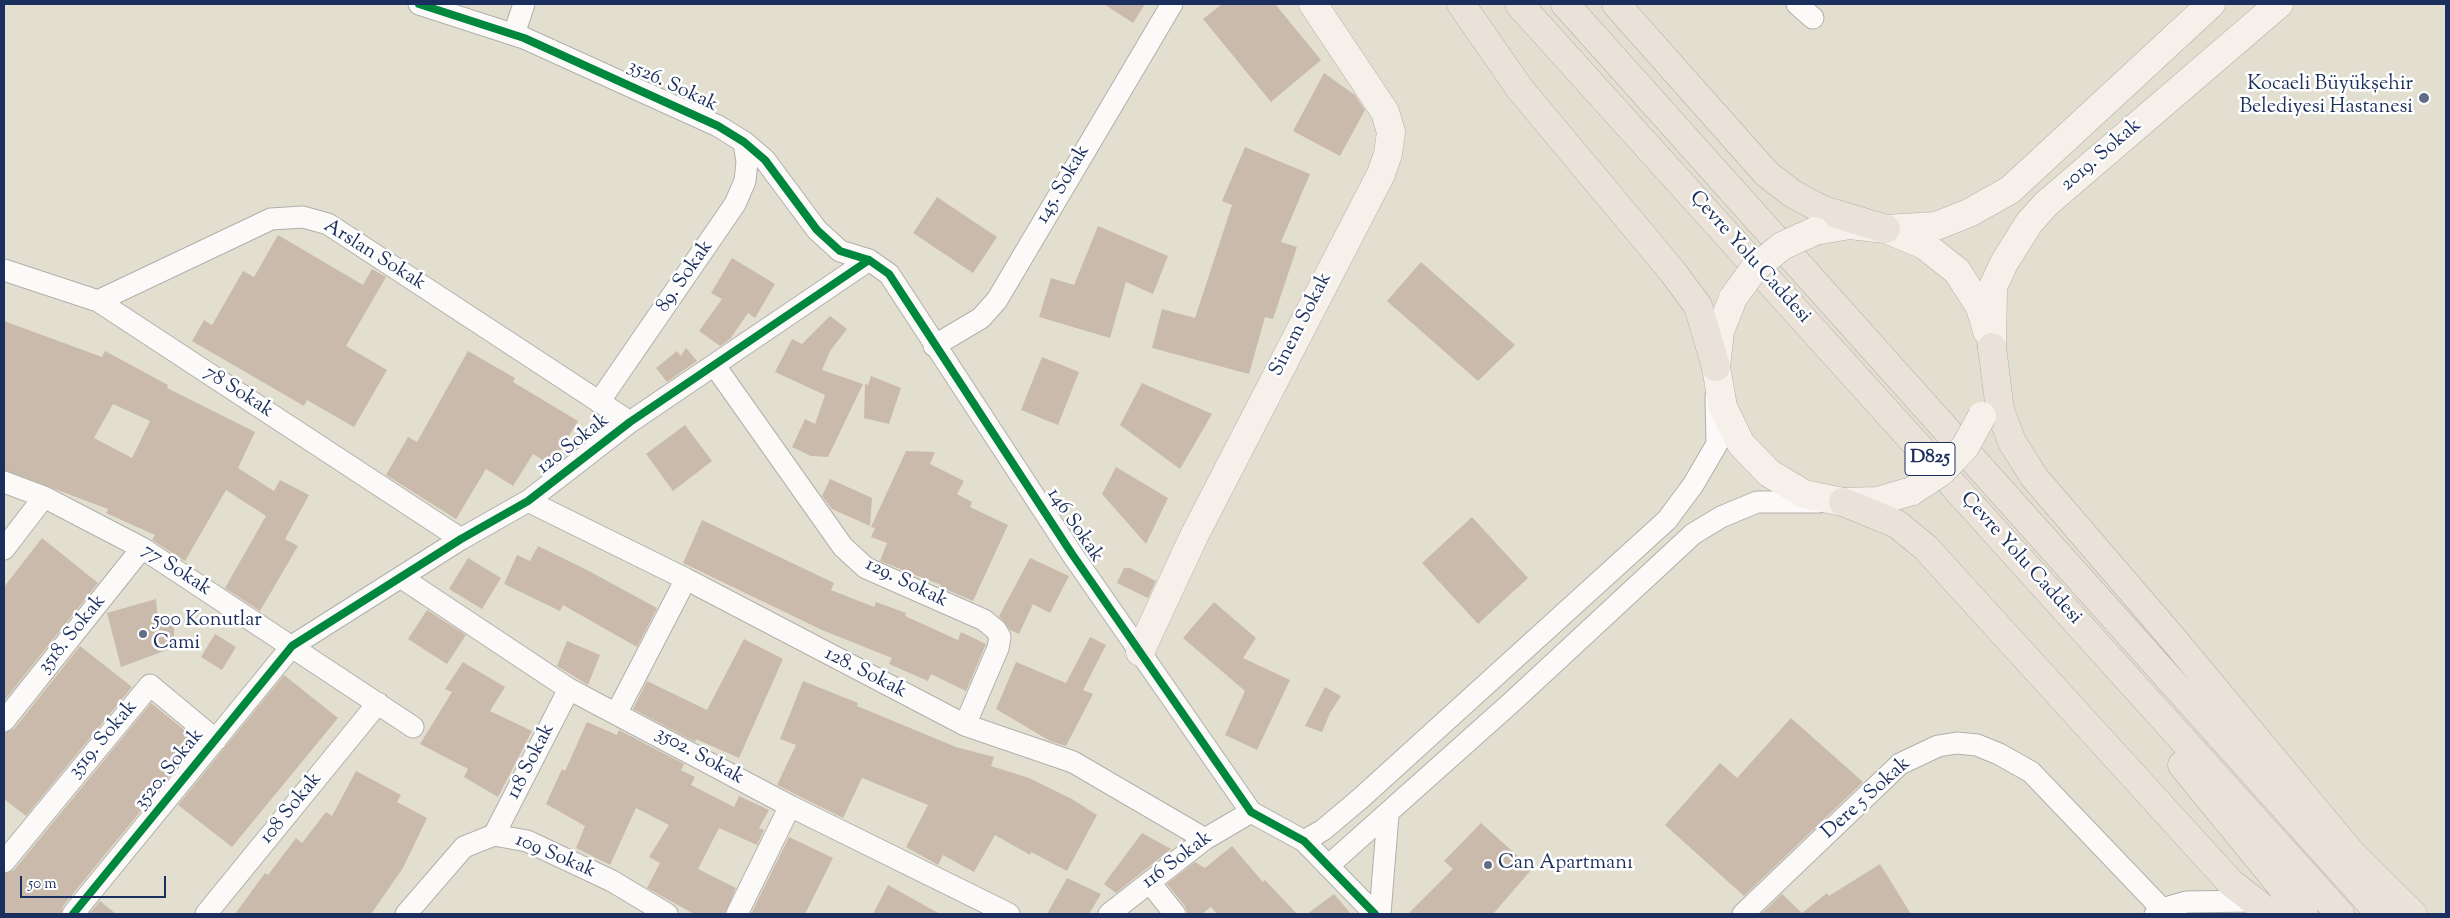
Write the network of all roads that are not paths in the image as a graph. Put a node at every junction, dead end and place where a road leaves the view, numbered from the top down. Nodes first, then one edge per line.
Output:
1 (419, 4) edge
2 (524, 4) edge
3 (1172, 4) edge
4 (1313, 4) edge
5 (1461, 4) edge
6 (1519, 4) edge
7 (1565, 4) edge
8 (1616, 4) edge
9 (1797, 4) edge
10 (2211, 4) edge
11 (2279, 4) edge
12 (1812, 18) dead end
13 (514, 34) junction
14 (744, 142) junction
15 (1886, 229) junction
16 (869, 260) junction
17 (4, 270) edge
18 (98, 301) junction
19 (934, 346) junction
20 (1992, 347) junction
21 (715, 366) junction
22 (1716, 367) junction
23 (599, 402) junction
24 (630, 422) junction
25 (4, 482) edge
26 (1960, 492) junction
27 (44, 497) junction
28 (528, 501) junction
29 (1843, 502) junction
30 (461, 539) junction
31 (142, 548) junction
32 (4, 549) edge
33 (402, 578) junction
34 (686, 579) junction
35 (2116, 620) junction
36 (292, 646) junction
37 (1140, 652) junction
38 (569, 689) junction
39 (378, 703) junction
40 (617, 712) junction
41 (4, 721) edge
42 (965, 725) junction
43 (413, 727) dead end
44 (216, 740) junction
45 (790, 806) junction
46 (1251, 812) junction
47 (1388, 814) junction
48 (494, 834) junction
49 (1205, 839) junction
50 (1304, 841) junction
51 (2353, 855) junction
52 (4, 862) edge
53 (1328, 866) junction
54 (1150, 882) junction
55 (2262, 907) edge
56 (413, 912) edge
57 (2159, 912) edge
58 (73, 914) edge
59 (206, 914) edge
60 (667, 914) edge
61 (737, 914) edge
62 (1009, 914) edge
63 (1109, 914) edge
64 (1175, 914) edge
65 (1375, 914) edge
66 (1380, 914) edge
67 (1743, 914) edge
68 (2304, 914) edge
69 (2340, 914) edge
70 (2380, 914) edge
71 (2413, 914) edge

1 - 13 street, 3526. Sokak
2 - 13 street
3 - 19 street, 145. Sokak
4 - 37 street, Sinem Sokak
5 - 22 highway
6 - 26 highway, Çevre Yolu Caddesi / D825
7 - 35 highway, Çevre Yolu Caddesi / D825
8 - 15 highway
9 - 12 street
10 - 15 street, 2019. Sokak
11 - 20 street, 2019. Sokak
13 - 14 street, 3526. Sokak
14 - 16 street, 3526. Sokak
14 - 23 street, 89. Sokak
15 - 20 street
15 - 22 street, 2019. Sokak, bridge
16 - 19 street, 146 Sokak
16 - 21 street, 120 Sokak
17 - 18 street, 78 Sokak
18 - 23 street, Arslan Sokak
18 - 30 street, 78 Sokak
19 - 37 street, 146 Sokak
20 - 29 street, 2019. Sokak, bridge
20 - 51 highway
21 - 24 street, 120 Sokak
21 - 42 street, 129. Sokak
22 - 29 street, 2019. Sokak
22 - 50 street
23 - 24 street, Arslan Sokak
24 - 28 street, 120 Sokak
25 - 27 street, 77 Sokak
26 - 68 highway
26 - 69 highway, Çevre Yolu Caddesi / D825
27 - 31 street, 77 Sokak
27 - 32 street
28 - 30 street, 120 Sokak
28 - 34 street, 128. Sokak
29 - 47 street
29 - 55 highway
30 - 33 street, 120 Sokak
31 - 36 street, 77 Sokak
31 - 41 street, 3518. Sokak
33 - 36 street, 120 Sokak
33 - 38 street, 3502. Sokak
34 - 40 street
34 - 42 street, 128. Sokak
35 - 51 highway
35 - 70 highway, Çevre Yolu Caddesi / D825
36 - 39 street, 77 Sokak
36 - 44 street, 3520. Sokak
37 - 46 street, 146 Sokak
38 - 40 street, 3502. Sokak
38 - 48 street, 118 Sokak
39 - 43 street, 77 Sokak
39 - 59 street, 108 Sokak
40 - 45 street, 3502. Sokak
42 - 49 street, 128. Sokak
44 - 52 street, 3519. Sokak
44 - 58 street, 3520. Sokak
45 - 61 street
45 - 62 street, 3502. Sokak
46 - 49 street, 116 Sokak
46 - 50 street
47 - 53 street
47 - 66 street
48 - 56 street, 109 Sokak
48 - 60 street, 109 Sokak
49 - 54 street, 116 Sokak
50 - 53 street
51 - 71 highway
53 - 65 street
54 - 63 street, 116 Sokak
54 - 64 street
55 - 57 street
57 - 67 street, Dere 5 Sokak

